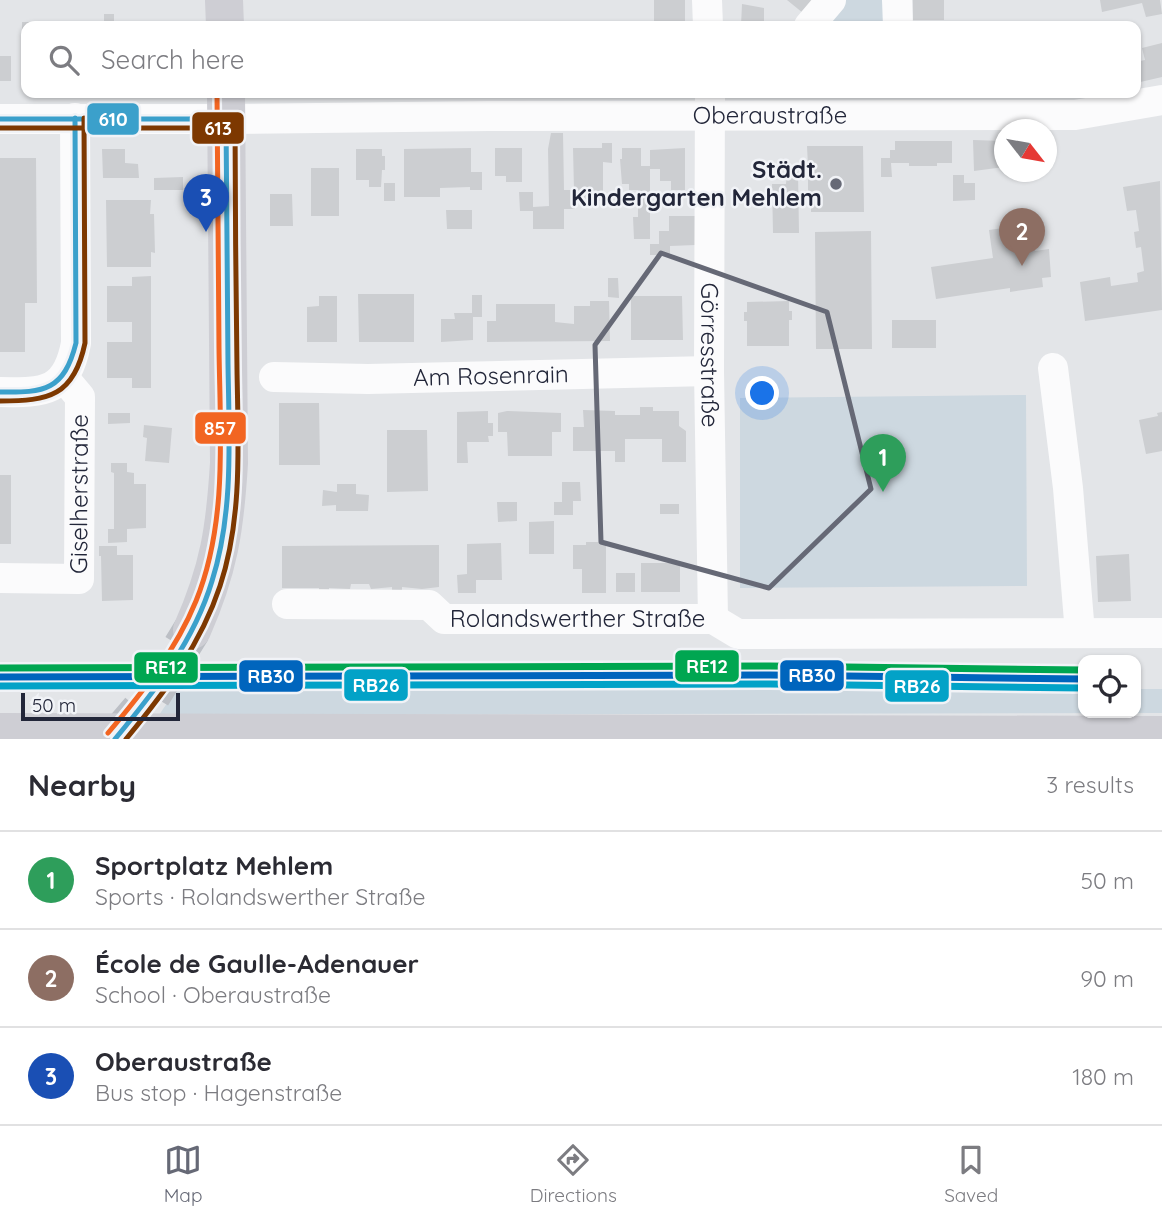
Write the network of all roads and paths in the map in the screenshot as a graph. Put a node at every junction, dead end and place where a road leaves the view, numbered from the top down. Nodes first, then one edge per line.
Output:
1 (225, 0) edge
2 (708, 0) edge
3 (831, 0) edge
4 (897, 0) edge
5 (225, 21) edge
6 (708, 21) edge
7 (813, 21) edge
8 (898, 21) edge
9 (1162, 100) edge
10 (900, 103) edge
11 (710, 105) edge
12 (226, 106) edge
13 (0, 118) edge
14 (75, 118) junction
15 (1053, 369) dead end
16 (709, 371) junction
17 (274, 377) dead end
18 (64, 378) junction
19 (0, 392) edge
20 (0, 578) edge
21 (287, 604) dead end
22 (713, 619) junction
23 (192, 630) tunnel mouth
24 (1080, 633) junction
25 (1162, 633) edge
26 (0, 732) edge
27 (1162, 735) edge

1 - 5 main road
2 - 6 street
3 - 7 street
4 - 8 street
9 - 10 street, Oberaustraße
10 - 11 street, Oberaustraße
11 - 12 street, Oberaustraße
11 - 16 street, Görresstraße
12 - 14 street, Oberaustraße
12 - 23 main road
13 - 14 street, Oberaustraße
14 - 18 street, Giselherstraße
15 - 24 street
16 - 17 street, Am Rosenrain
16 - 22 street, Görresstraße
18 - 19 street, Giselherstraße
18 - 20 street, Giselherstraße
21 - 22 street, Rolandswerther Straße
22 - 24 street, Rolandswerther Straße
24 - 25 street, Rolandswerther Straße
26 - 27 main road

